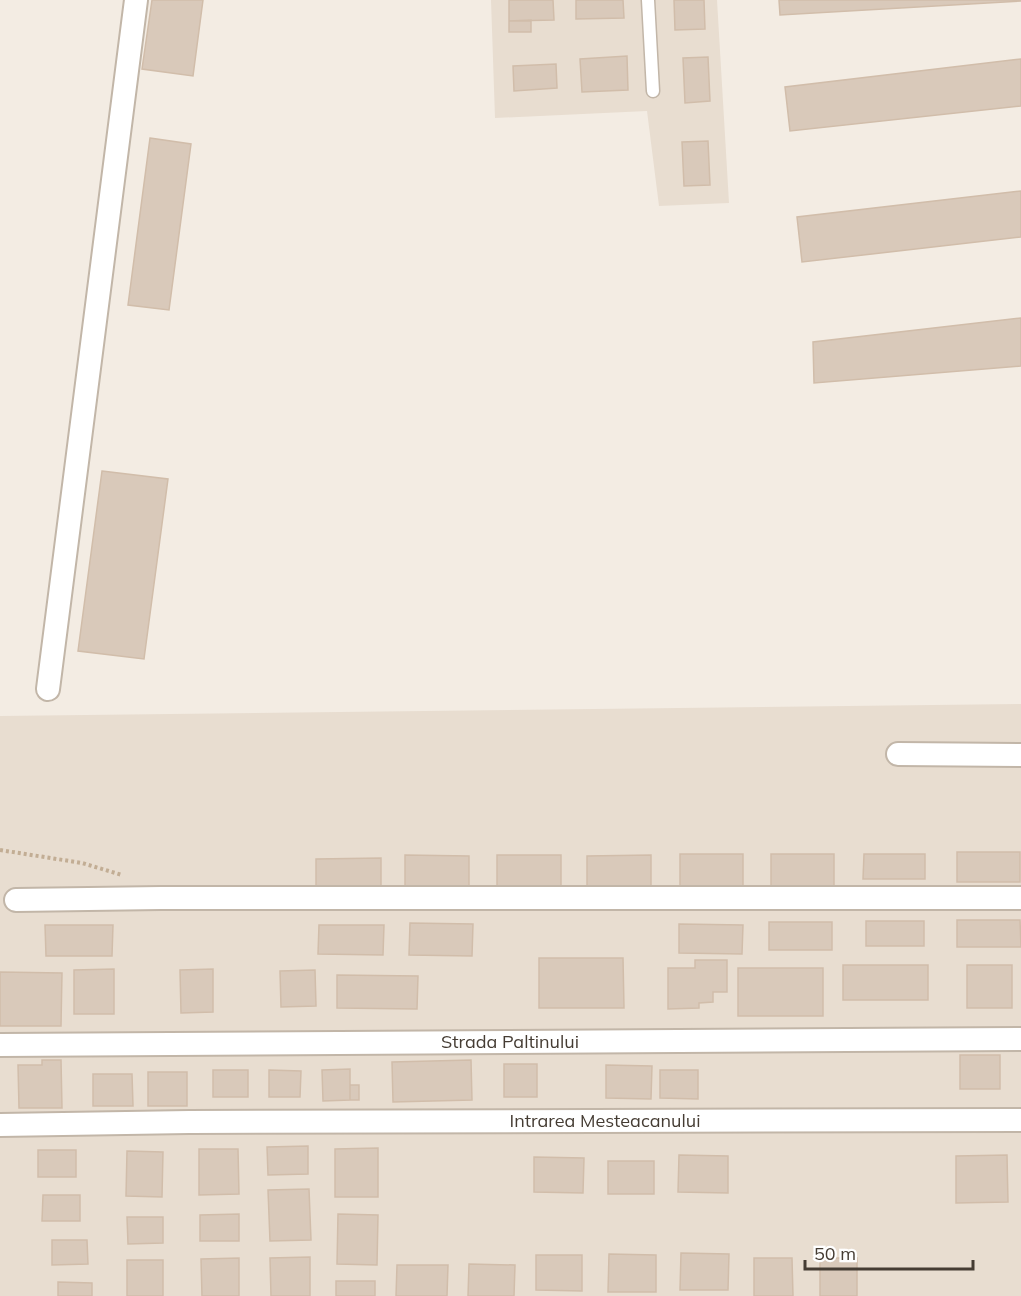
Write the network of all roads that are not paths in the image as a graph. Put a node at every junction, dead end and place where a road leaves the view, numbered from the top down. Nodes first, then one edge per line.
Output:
1 (136, 0) edge
2 (648, 0) edge
3 (654, 91) dead end
4 (48, 689) dead end
5 (898, 754) dead end
6 (1021, 755) edge
7 (1021, 898) edge
8 (16, 900) dead end
9 (1021, 1039) edge
10 (0, 1044) edge
11 (1021, 1120) edge
12 (0, 1125) edge

1 - 4 street
2 - 3 lane
5 - 6 street
7 - 8 street
9 - 10 street, Strada Paltinului
11 - 12 street, Intrarea Mesteacanului

